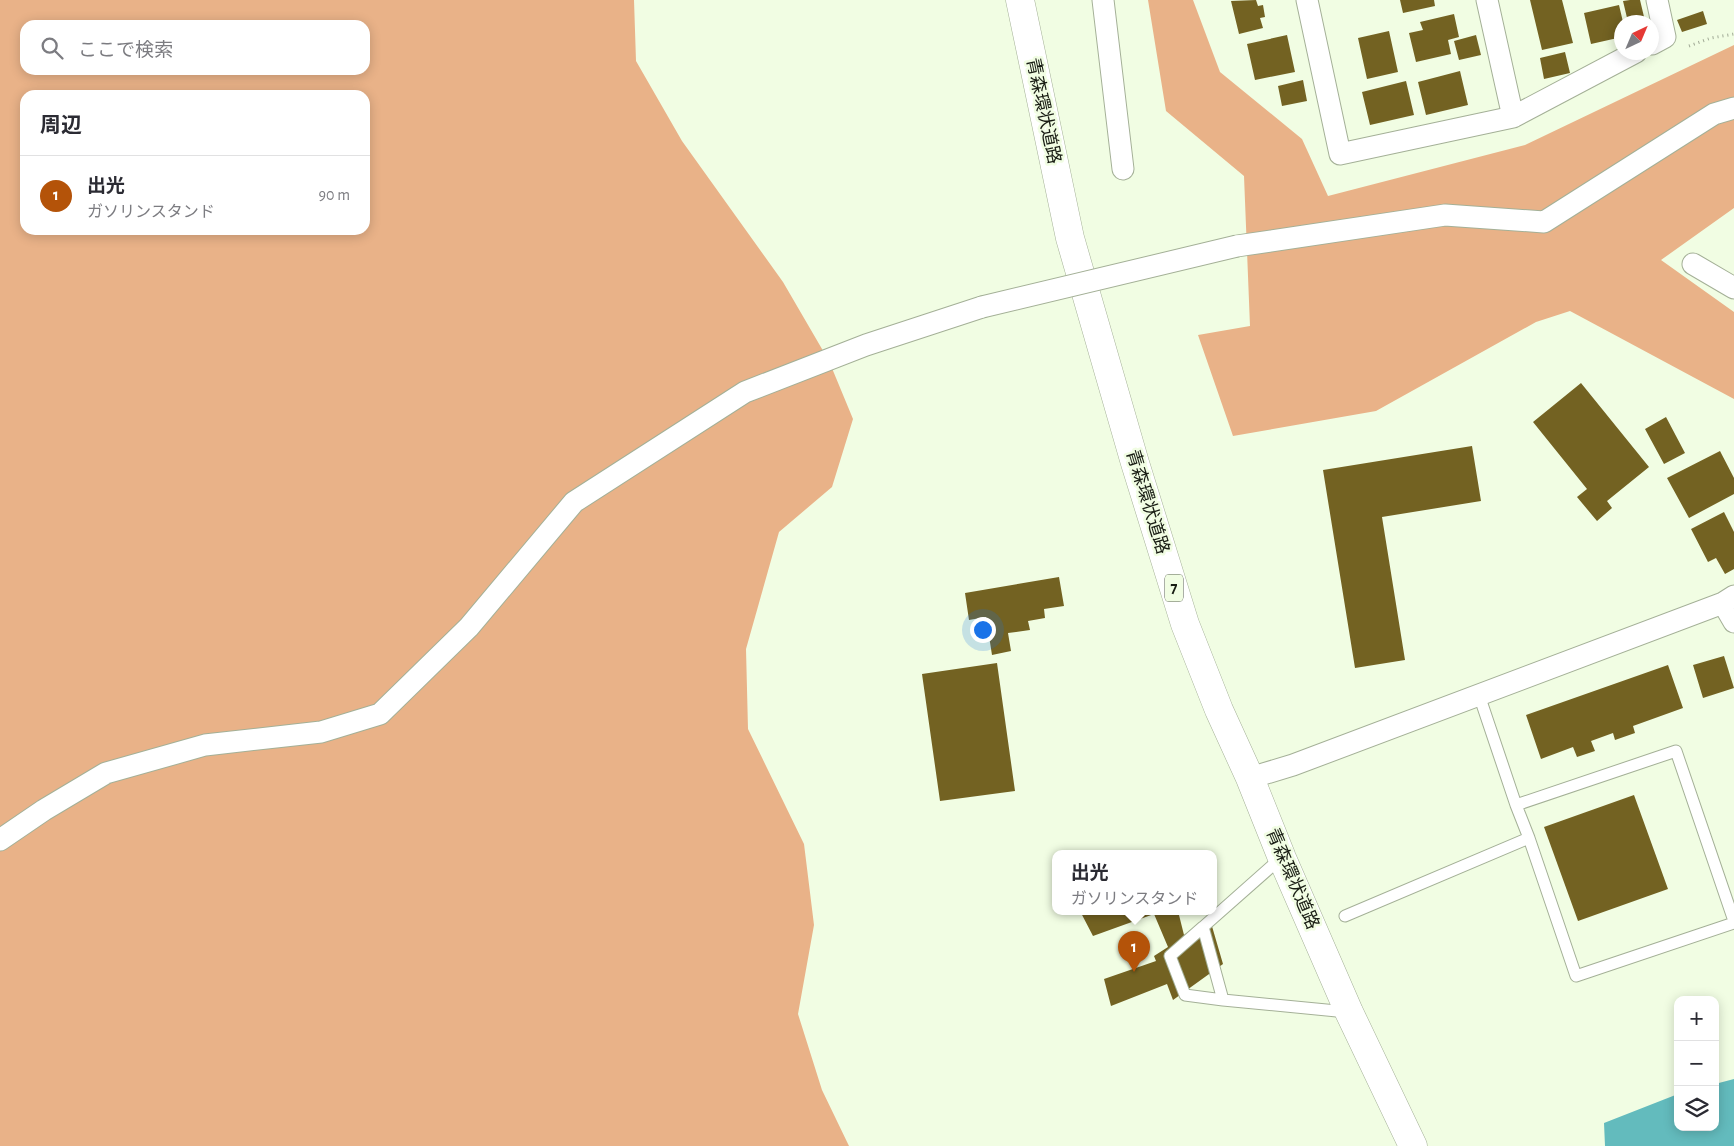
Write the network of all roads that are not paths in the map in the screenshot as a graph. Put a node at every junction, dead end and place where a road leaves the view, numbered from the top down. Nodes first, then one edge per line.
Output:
1 (1020, 0) edge
2 (1103, 0) edge
3 (1307, 0) edge
4 (1487, 0) edge
5 (1657, 0) edge
6 (1657, 15) edge
7 (1621, 60) edge
8 (1734, 108) edge
9 (1513, 117) junction
10 (1123, 169) dead end
11 (1693, 264) dead end
12 (1734, 288) edge
13 (1729, 599) edge
14 (1734, 622) edge
15 (1479, 695) junction
16 (1250, 778) junction
17 (1516, 805) junction
18 (1529, 838) junction
19 (0, 840) edge
20 (1282, 858) junction
21 (1345, 916) dead end
22 (1734, 922) edge
23 (1204, 927) junction
24 (1223, 1000) junction
25 (1349, 1012) junction
26 (1413, 1146) edge

1 - 16 highway, 青森環状道路 / 7
2 - 10 street
3 - 9 street
4 - 9 street
5 - 6 street
7 - 9 street
8 - 19 street, bridge
11 - 12 street
13 - 14 street
13 - 15 street
15 - 16 street
15 - 17 lane
16 - 20 highway, 青森環状道路 / 7
17 - 18 lane
17 - 22 lane
18 - 21 lane
18 - 22 lane
20 - 23 lane
20 - 25 highway, 青森環状道路 / 7
23 - 24 lane
23 - 24 lane
24 - 25 lane
25 - 26 highway, 青森環状道路 / 7

